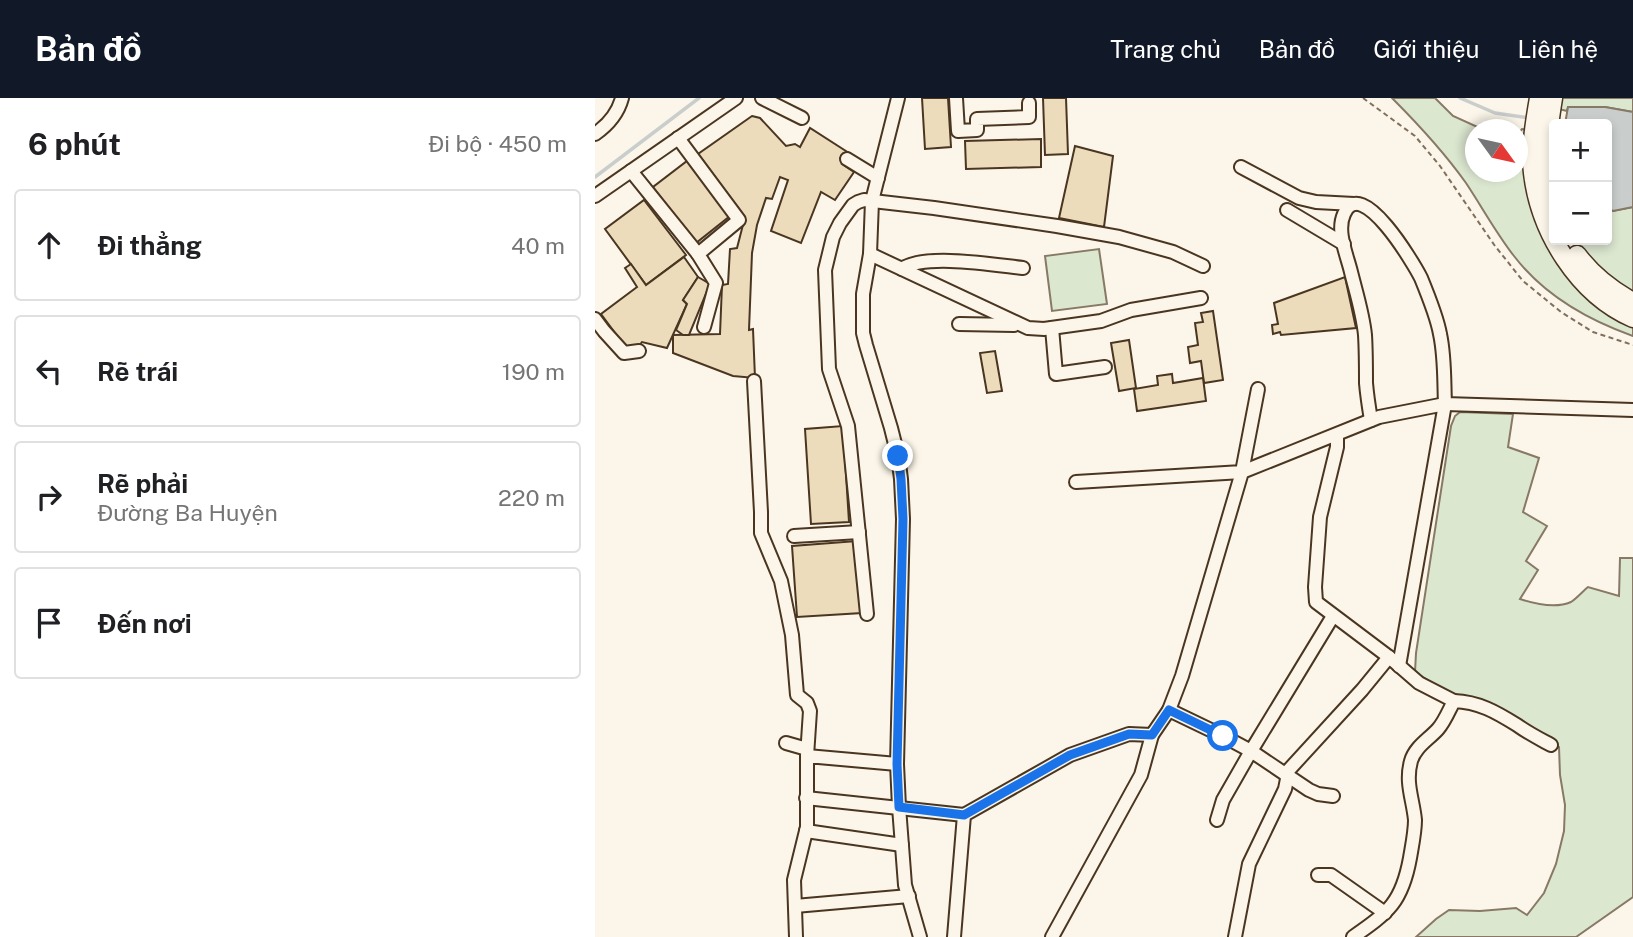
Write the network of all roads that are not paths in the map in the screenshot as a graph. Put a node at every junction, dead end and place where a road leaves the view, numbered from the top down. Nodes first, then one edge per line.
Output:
1 (622, 98) edge
2 (736, 98) edge
3 (762, 98) edge
4 (898, 98) edge
5 (956, 98) edge
6 (1539, 98) edge
7 (1553, 98) edge
8 (1028, 103) dead end
9 (802, 118) dead end
10 (595, 134) edge
11 (678, 138) junction
12 (847, 159) dead end
13 (1241, 167) dead end
14 (631, 171) junction
15 (878, 178) junction
16 (1549, 190) edge
17 (595, 196) edge
18 (872, 201) junction
19 (1354, 204) junction
20 (1287, 209) dead end
21 (1344, 244) junction
22 (1570, 245) edge
23 (698, 254) junction
24 (870, 254) junction
25 (1203, 266) dead end
26 (1023, 268) dead end
27 (902, 269) junction
28 (1201, 298) dead end
29 (1633, 302) edge
30 (1633, 318) edge
31 (595, 319) edge
32 (959, 324) dead end
33 (1022, 326) junction
34 (704, 327) dead end
35 (1052, 328) junction
36 (639, 351) dead end
37 (1105, 367) dead end
38 (754, 381) dead end
39 (1258, 389) dead end
40 (1445, 404) junction
41 (1633, 410) edge
42 (1371, 420) junction
43 (1337, 435) junction
44 (1243, 472) junction
45 (1076, 482) dead end
46 (859, 532) junction
47 (794, 536) dead end
48 (867, 614) dead end
49 (1333, 616) junction
50 (1394, 661) junction
51 (1454, 701) junction
52 (1169, 710) junction
53 (1152, 735) junction
54 (786, 743) dead end
55 (1551, 745) dead end
56 (1251, 751) junction
57 (807, 752) junction
58 (897, 764) junction
59 (1286, 773) junction
60 (1333, 796) dead end
61 (806, 798) junction
62 (899, 807) junction
63 (964, 815) junction
64 (1217, 820) dead end
65 (806, 831) junction
66 (902, 845) junction
67 (1318, 875) dead end
68 (909, 895) junction
69 (795, 906) junction
70 (1385, 913) junction
71 (796, 937) edge
72 (920, 937) edge
73 (954, 937) edge
74 (1052, 937) edge
75 (1235, 937) edge
76 (1353, 937) edge

1 - 10 street
2 - 11 street
3 - 9 street
4 - 15 street
5 - 8 street
6 - 30 highway
7 - 16 highway
11 - 14 street
11 - 23 street
12 - 15 street
13 - 19 street
14 - 17 street
14 - 23 street
15 - 18 street
18 - 24 street
18 - 25 street
18 - 46 street
19 - 21 street
19 - 40 street
20 - 21 street
21 - 42 street
22 - 29 highway
23 - 34 street
24 - 27 street
24 - 58 street
26 - 27 street
27 - 33 street
28 - 35 street
31 - 36 street
32 - 33 street
33 - 35 street
35 - 37 street
38 - 57 street
39 - 44 street
40 - 41 street
40 - 42 street
40 - 50 street
42 - 43 street
43 - 44 street
43 - 49 street
44 - 45 street
44 - 52 street
46 - 47 street
46 - 48 street
49 - 50 street
49 - 56 street
50 - 51 street
50 - 59 street
51 - 55 street
51 - 70 street
52 - 53 street
52 - 56 street
53 - 63 street
53 - 74 street
54 - 57 street
56 - 59 street
56 - 64 street
57 - 58 street
57 - 61 street
58 - 62 street
59 - 60 street
59 - 75 street
61 - 62 street
61 - 65 street
62 - 63 street
62 - 66 street
63 - 73 street
65 - 66 street
65 - 69 street
66 - 68 street
67 - 70 street
68 - 69 street
68 - 72 street
69 - 71 street
70 - 76 street

